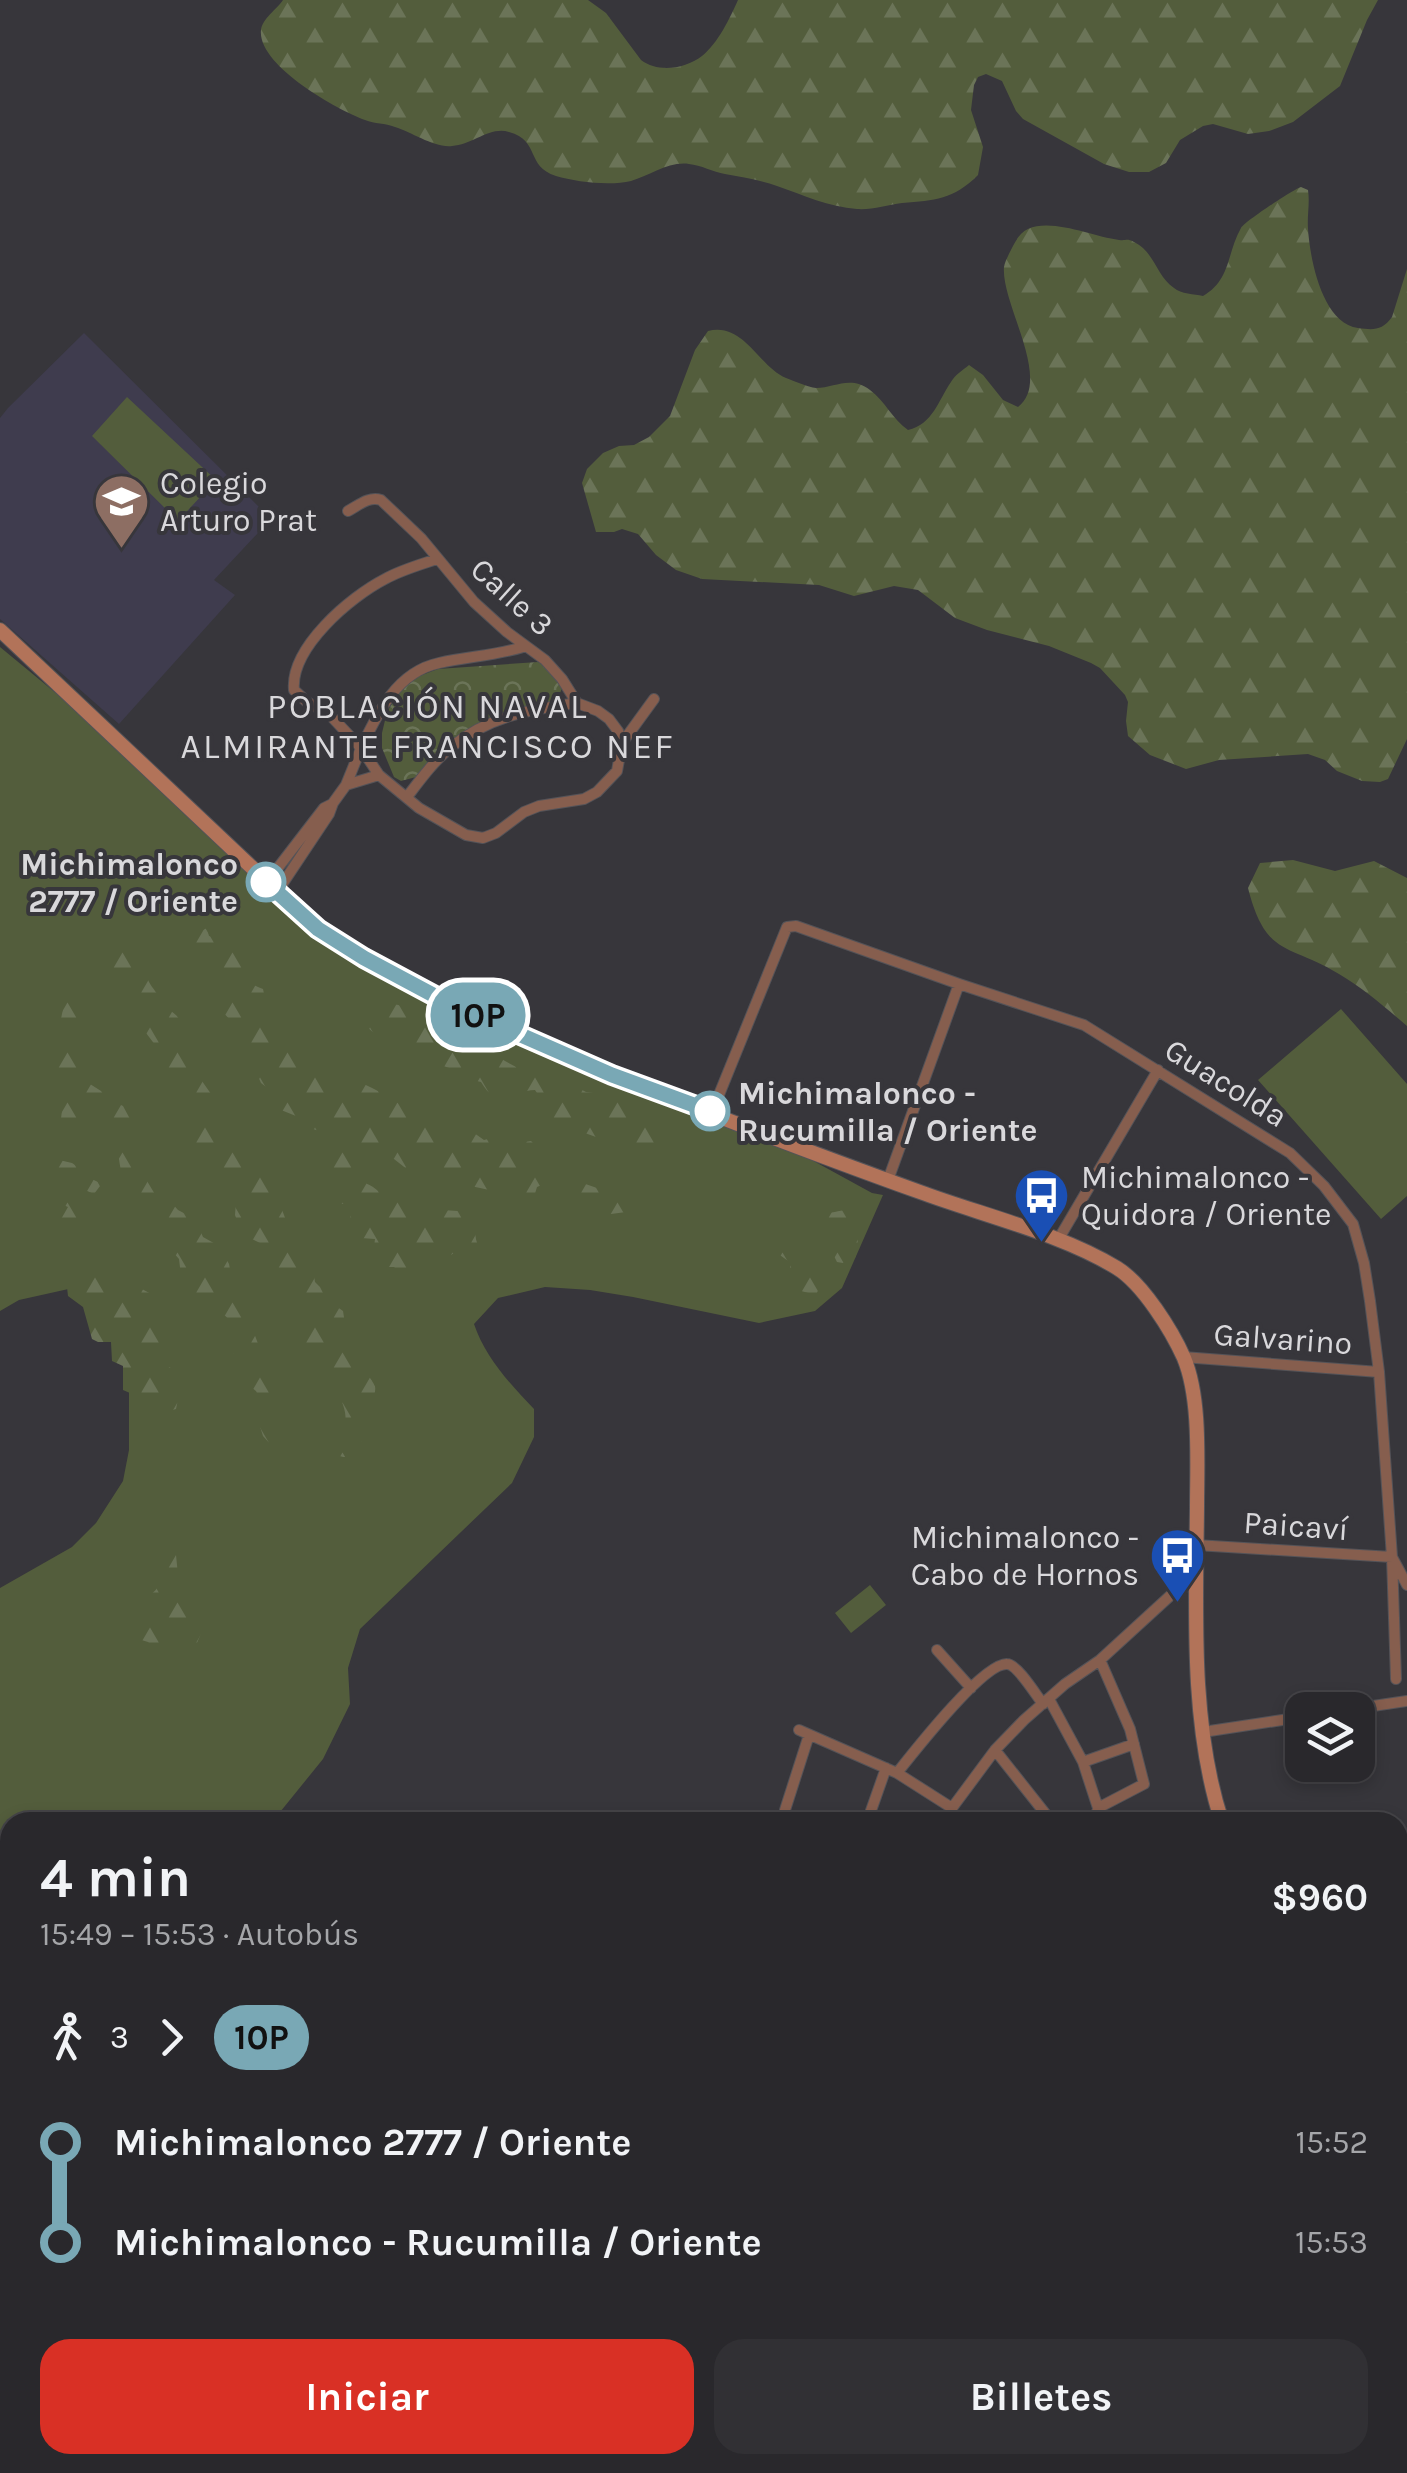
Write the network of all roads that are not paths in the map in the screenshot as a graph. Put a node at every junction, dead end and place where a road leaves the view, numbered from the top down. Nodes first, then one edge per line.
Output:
1 (348, 511) dead end
2 (436, 559) junction
3 (0, 630) edge
4 (526, 646) junction
5 (654, 700) dead end
6 (577, 703) junction
7 (622, 743) junction
8 (361, 748) junction
9 (379, 775) junction
10 (346, 785) junction
11 (406, 797) junction
12 (272, 887) junction
13 (959, 984) junction
14 (1158, 1070) junction
15 (712, 1112) junction
16 (888, 1180) junction
17 (1058, 1240) junction
18 (1183, 1356) junction
19 (1379, 1372) junction
20 (1196, 1545) junction
21 (1392, 1558) junction
22 (1196, 1580) junction
23 (1407, 1585) edge
24 (936, 1650) dead end
25 (1100, 1660) junction
26 (1396, 1678) dead end
27 (971, 1688) junction
28 (1407, 1700) edge
29 (1046, 1701) junction
30 (1375, 1705) edge
31 (1285, 1720) edge
32 (1203, 1732) junction
33 (1134, 1744) junction
34 (995, 1750) junction
35 (1083, 1762) junction
36 (891, 1771) junction
37 (952, 1808) junction
38 (1098, 1808) junction
39 (785, 1810) dead end
40 (871, 1812) edge
41 (950, 1812) edge
42 (1044, 1812) edge
43 (1096, 1812) edge
44 (1219, 1812) edge

1 - 2 street, Calle 3
2 - 4 street, Calle 3
2 - 8 street
3 - 12 main road
4 - 6 street, Calle 3
4 - 8 street
5 - 7 street
6 - 7 street, Calle 3
6 - 11 street
7 - 11 street
8 - 9 street
8 - 10 street
9 - 10 street
9 - 11 street
10 - 12 street
12 - 15 main road
13 - 14 street, Guacolda
13 - 15 street, Guacolda
13 - 16 street
14 - 17 street
14 - 19 street, Guacolda
15 - 16 main road
16 - 17 main road
17 - 18 main road
18 - 19 street, Galvarino
18 - 20 main road
19 - 21 street, Guacolda
20 - 21 street, Paicaví
20 - 22 main road
21 - 23 street
21 - 26 street, Guacolda
22 - 25 street
22 - 32 main road
24 - 27 street
25 - 29 street
25 - 33 street
27 - 29 street
27 - 36 street
28 - 30 street
29 - 34 street
29 - 35 street
31 - 32 street
32 - 44 main road
33 - 35 street
33 - 38 street
34 - 37 street
34 - 42 street
35 - 38 street
36 - 37 street
36 - 39 street
36 - 40 street
37 - 41 street
38 - 43 street

